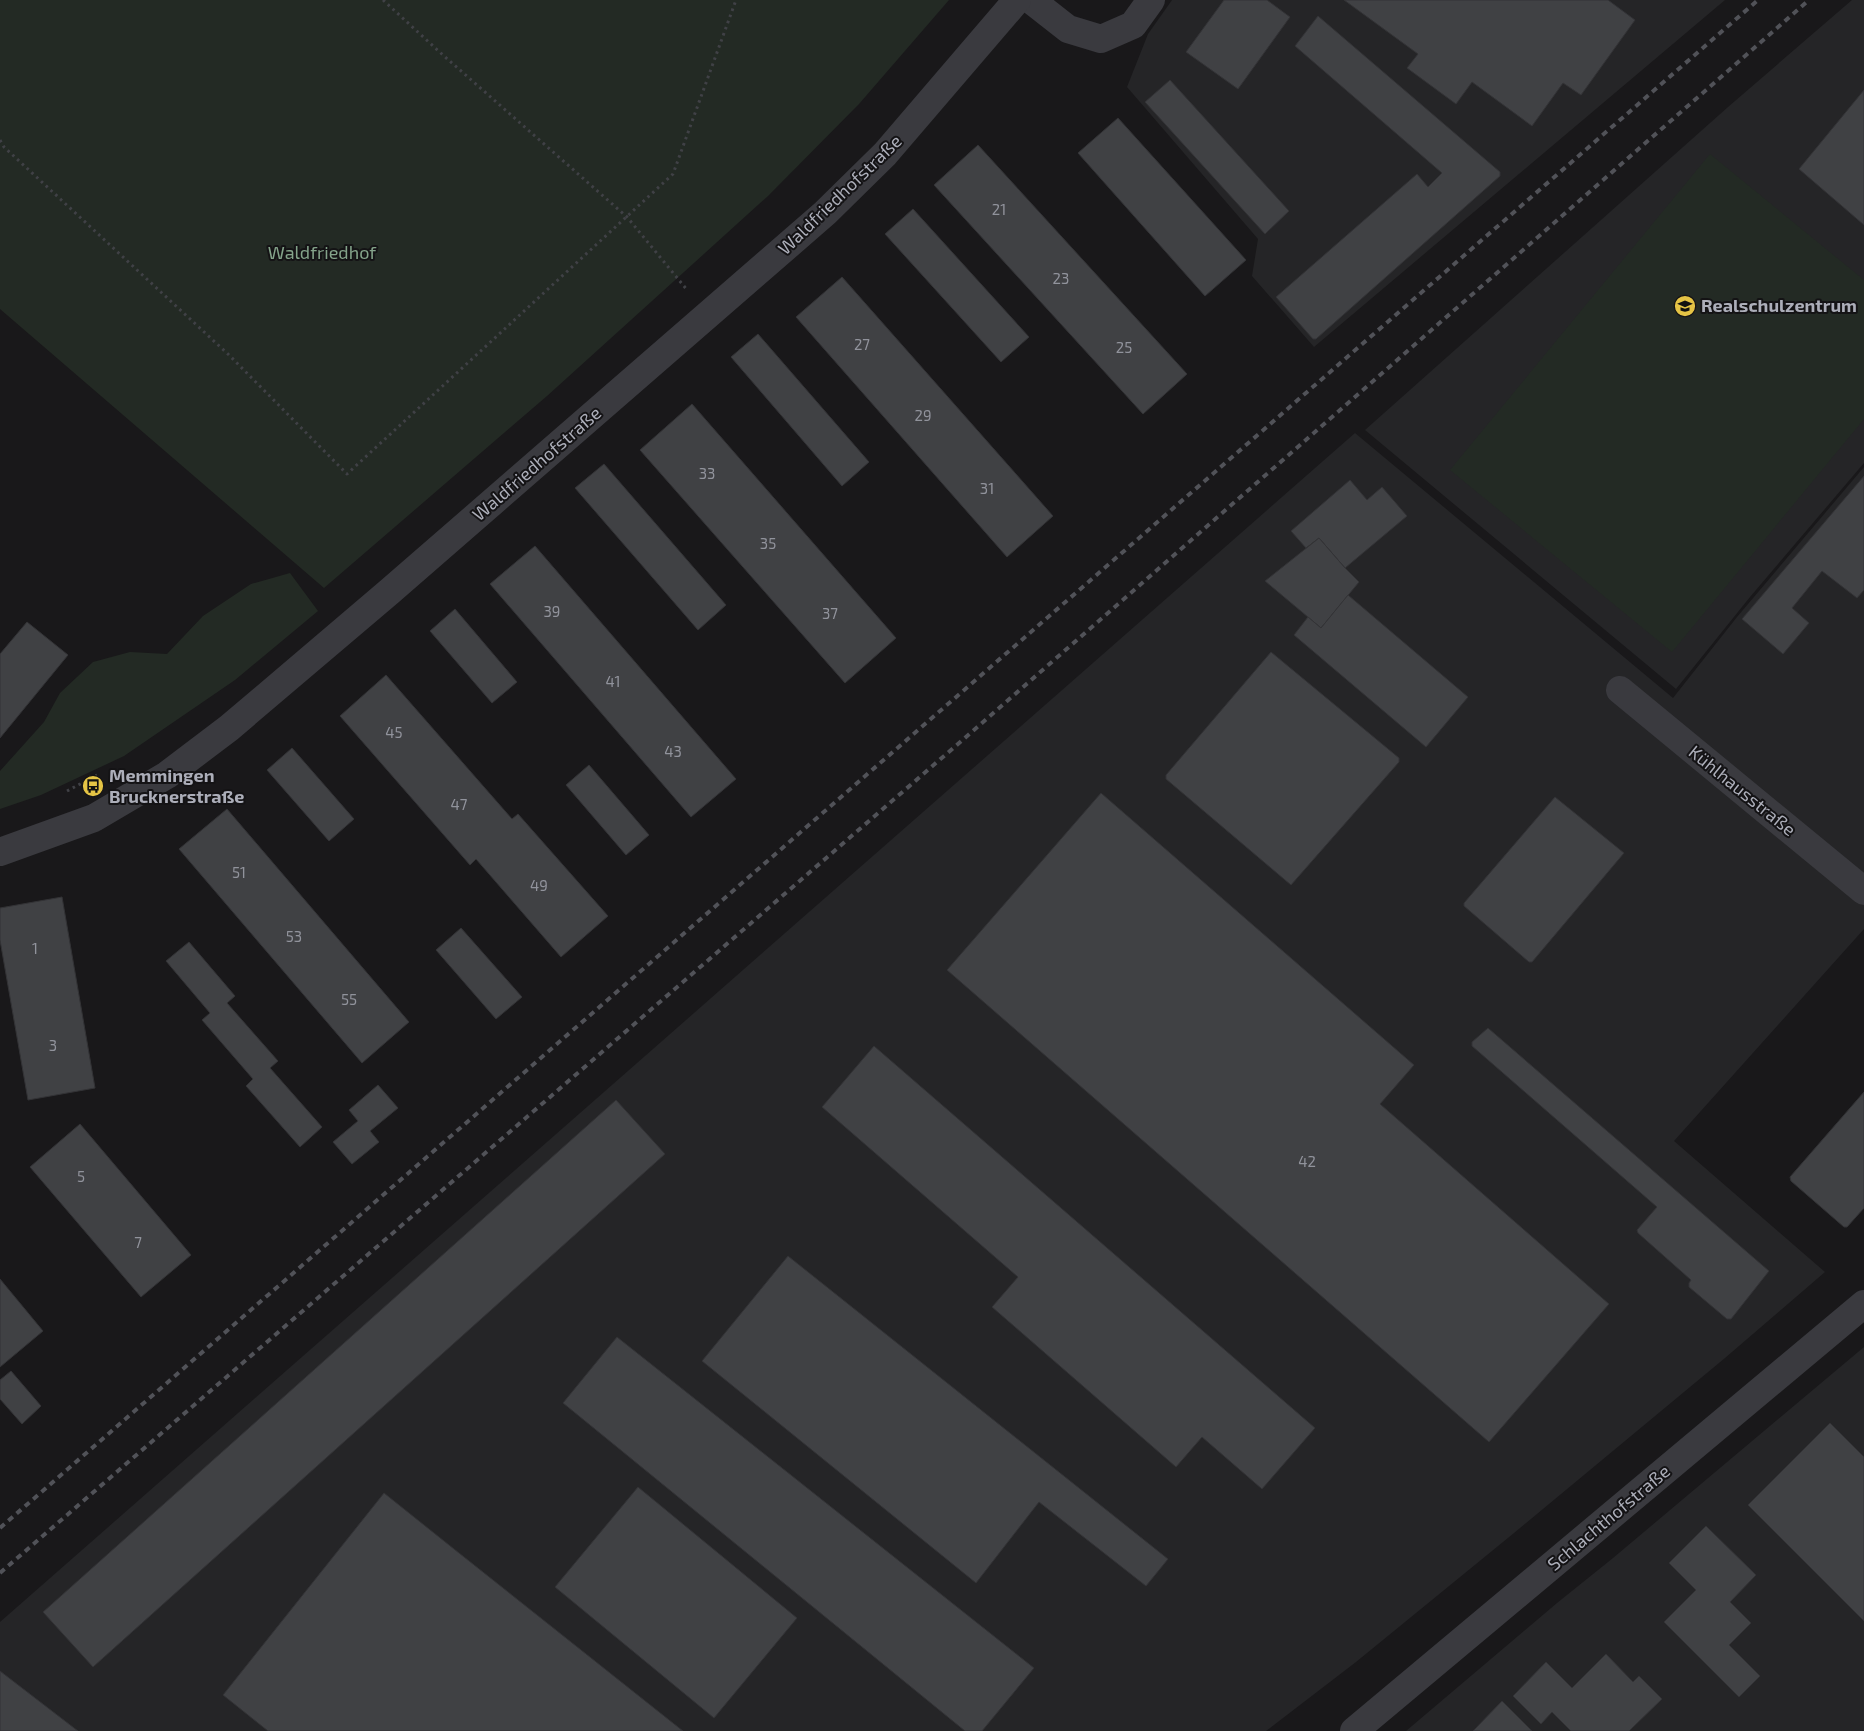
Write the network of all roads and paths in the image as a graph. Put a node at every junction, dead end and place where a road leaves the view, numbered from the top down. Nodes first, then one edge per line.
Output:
1 (384, 0) edge
2 (736, 0) edge
3 (1017, 0) edge
4 (1031, 0) edge
5 (1151, 0) edge
6 (0, 140) edge
7 (627, 217) junction
8 (694, 298) dead end
9 (1620, 690) dead end
10 (0, 852) edge
11 (1864, 891) edge
12 (1864, 1304) edge
13 (1354, 1731) edge

1 - 7 path
2 - 7 path
3 - 10 street, Waldfriedhofstraße
4 - 5 street
6 - 7 path
7 - 8 path
9 - 11 street, Kühlhausstraße
12 - 13 street, Schlachthofstraße

